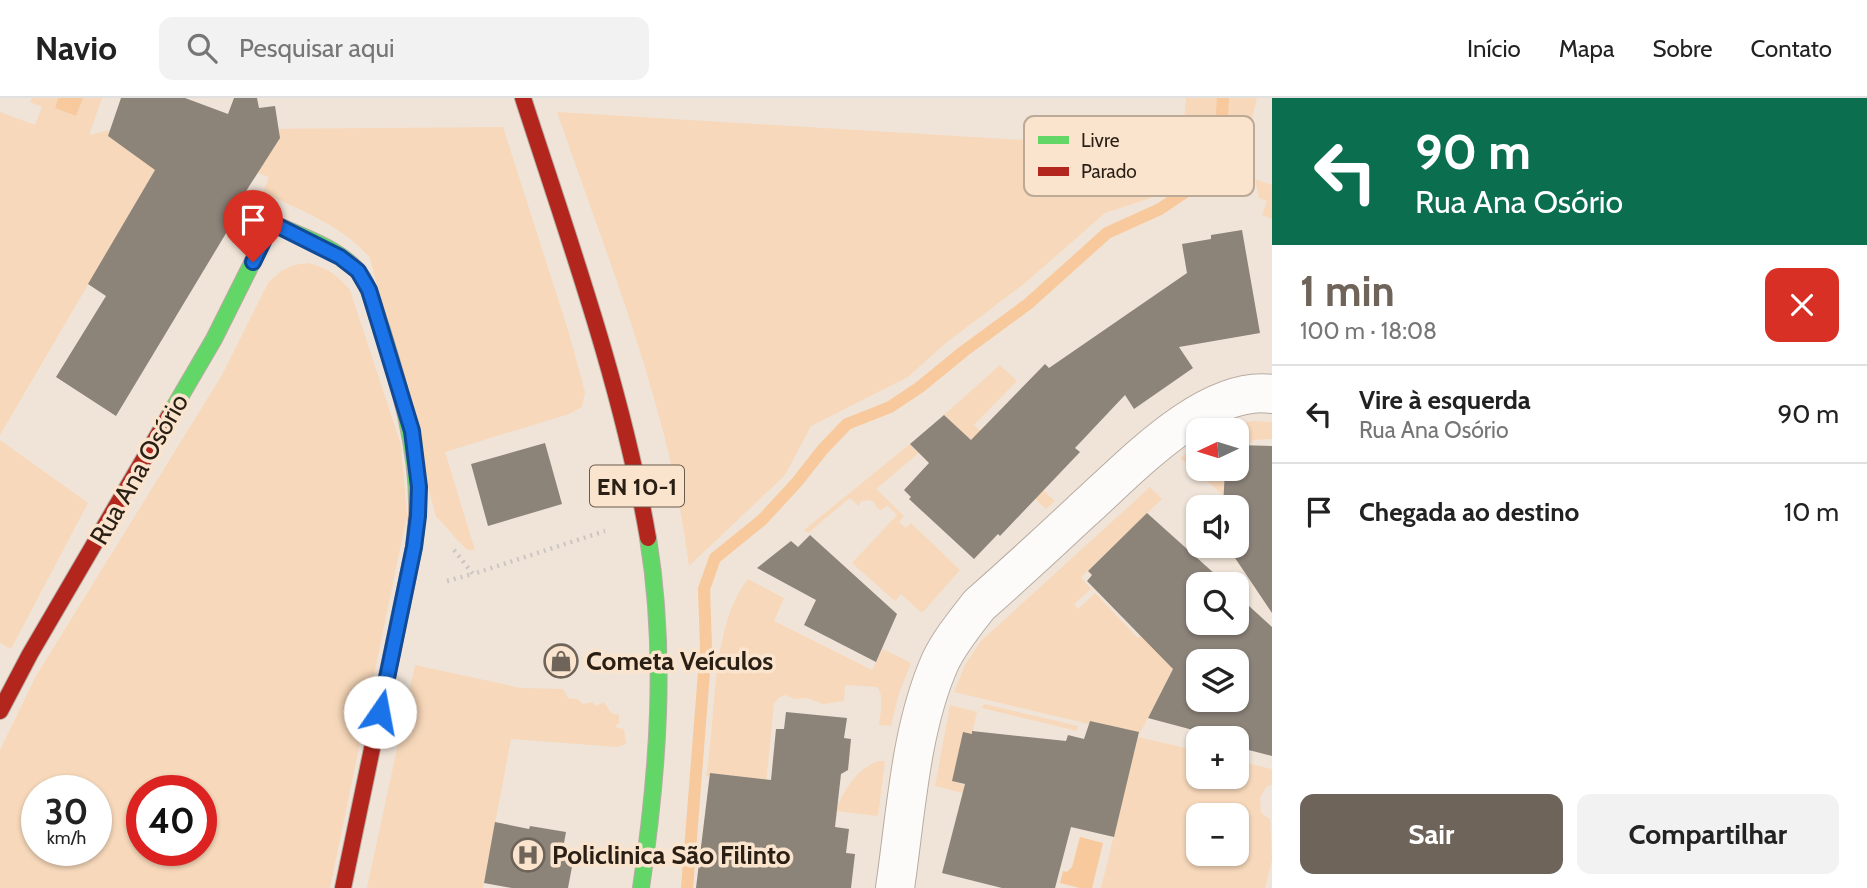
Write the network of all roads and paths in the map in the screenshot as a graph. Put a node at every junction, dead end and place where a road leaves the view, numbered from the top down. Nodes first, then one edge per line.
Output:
1 (523, 98) edge
2 (1272, 394) edge
3 (418, 516) junction
4 (645, 522) junction
5 (0, 712) edge
6 (343, 888) edge
7 (641, 888) edge
8 (895, 888) edge

1 - 4 street, EN 10-1
2 - 8 street
3 - 4 path
3 - 5 street, Rua Ana Osório
3 - 6 street
4 - 7 street, EN 10-1

